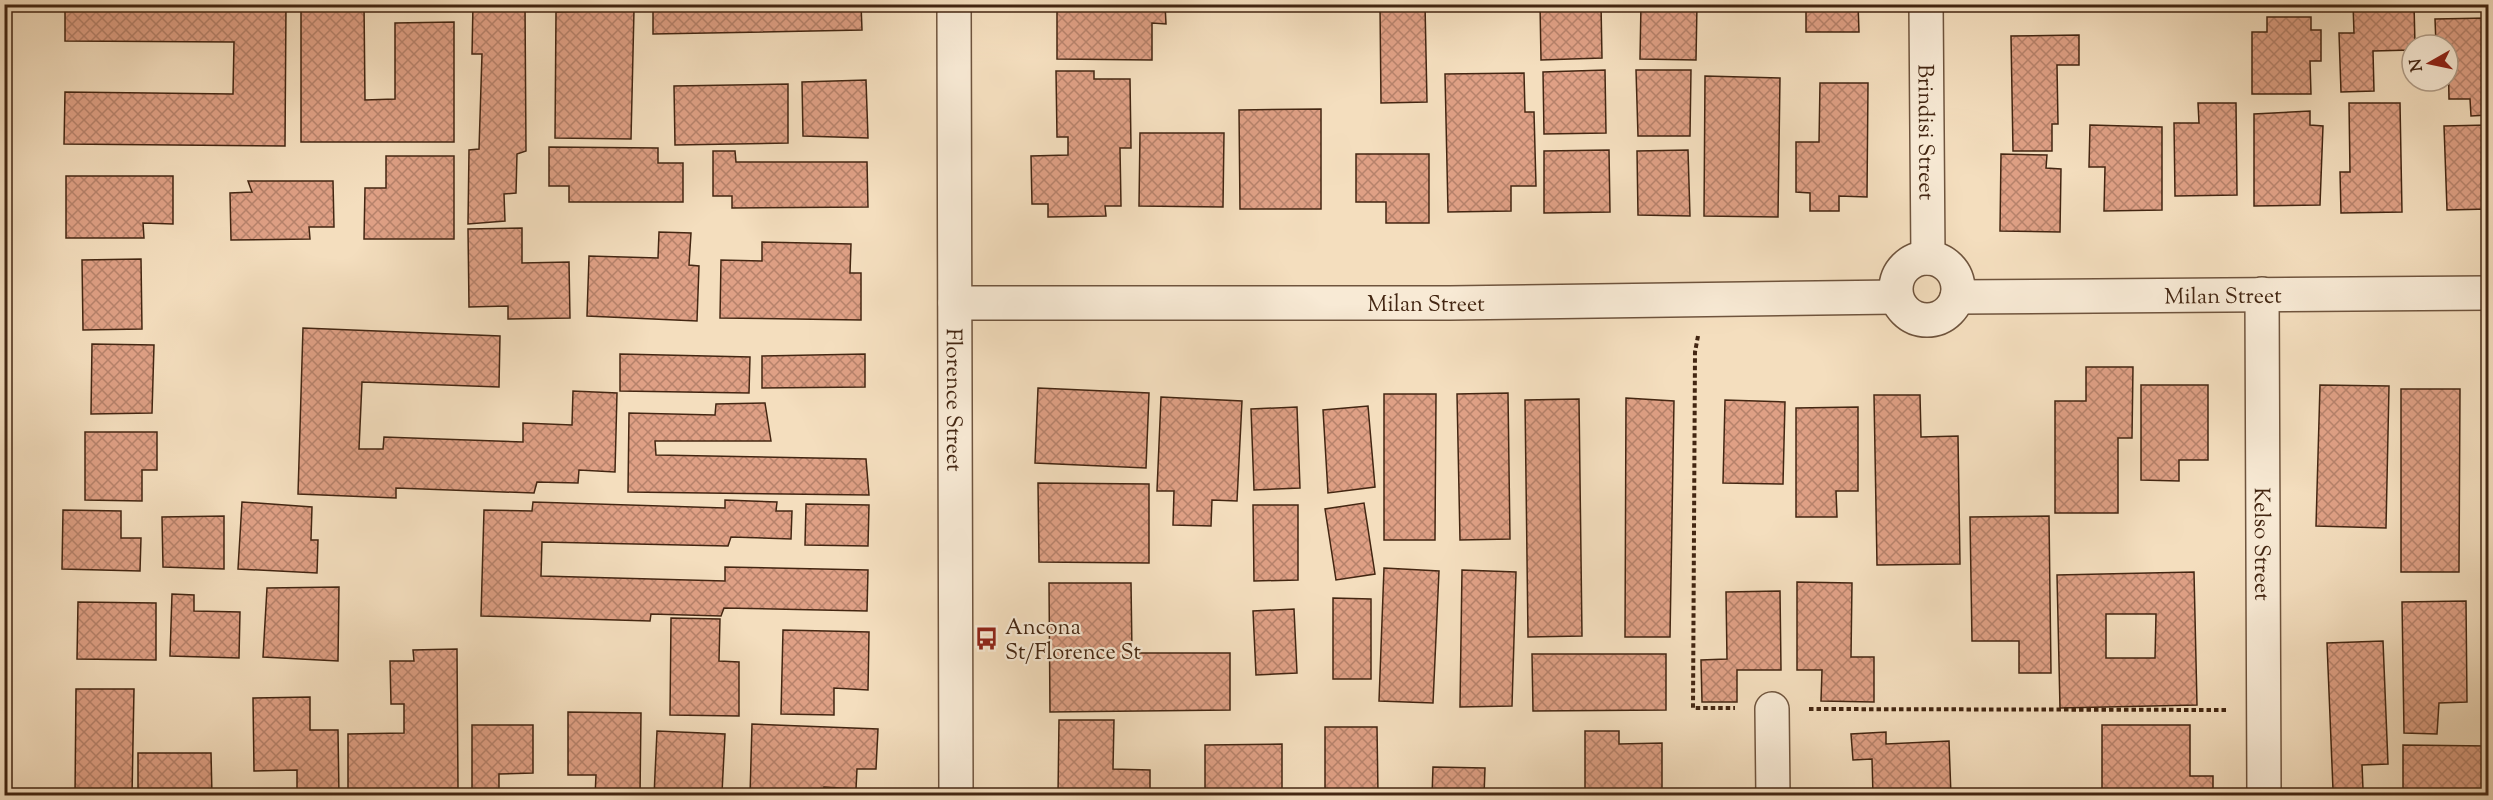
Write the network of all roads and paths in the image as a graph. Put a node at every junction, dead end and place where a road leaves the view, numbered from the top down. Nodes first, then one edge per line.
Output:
1 (954, 4) edge
2 (1926, 4) edge
3 (1928, 258) junction
4 (2488, 293) edge
5 (2262, 294) junction
6 (1896, 297) junction
7 (1957, 297) junction
8 (1706, 300) junction
9 (955, 303) junction
10 (1772, 709) junction
11 (2264, 710) junction
12 (956, 795) edge
13 (1773, 795) edge
14 (2264, 795) edge

1 - 9 street, Florence Street
2 - 3 street, Brindisi Street
3 - 6 street
3 - 7 street
4 - 5 street, Milan Street
5 - 7 street, Milan Street
5 - 11 street, Kelso Street
6 - 7 street
6 - 8 street, Milan Street
8 - 9 street, Milan Street
8 - 10 path
9 - 12 street, Florence Street
10 - 11 path
10 - 13 street
11 - 14 street, Kelso Street

